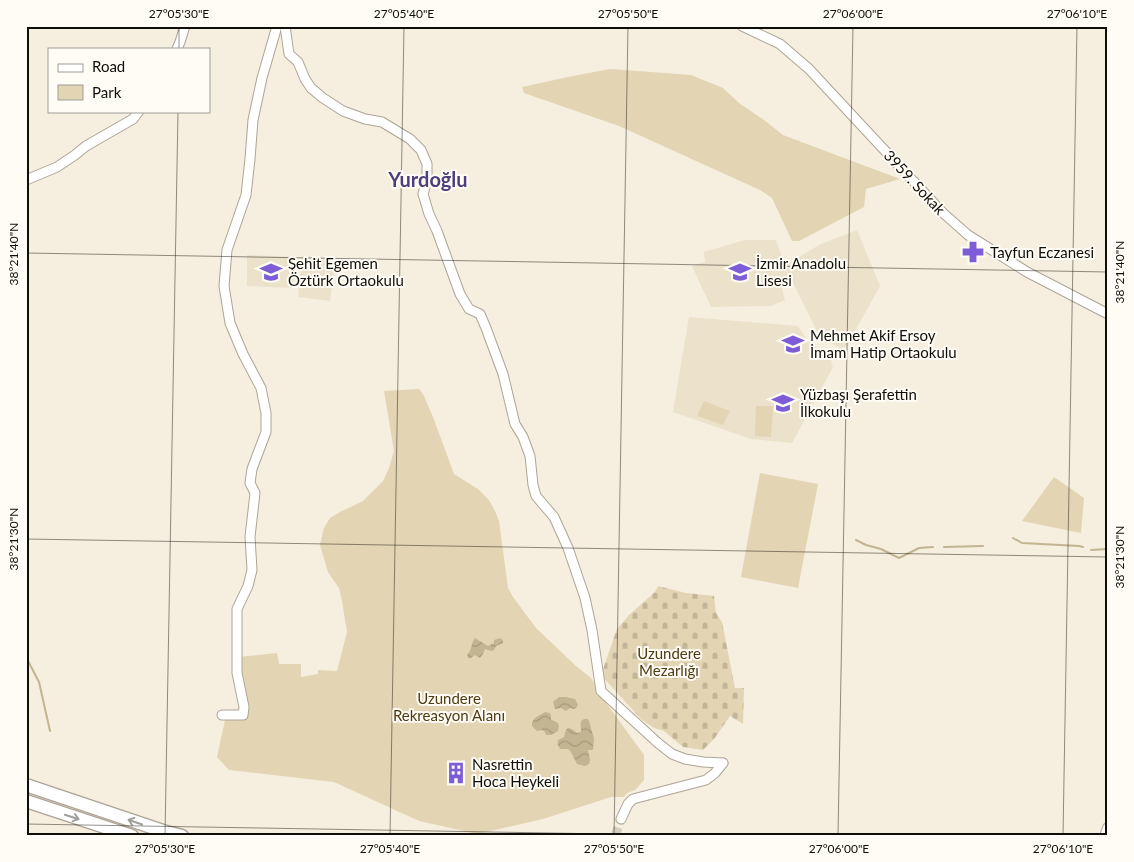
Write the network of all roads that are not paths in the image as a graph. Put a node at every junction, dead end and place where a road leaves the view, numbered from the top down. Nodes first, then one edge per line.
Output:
1 (185, 26) edge
2 (277, 26) edge
3 (285, 26) edge
4 (742, 26) edge
5 (177, 48) edge
6 (138, 112) edge
7 (26, 180) edge
8 (1108, 314) edge
9 (222, 715) dead end
10 (26, 784) edge
11 (26, 801) edge
12 (621, 819) tunnel mouth
13 (1108, 828) edge
14 (132, 836) edge
15 (182, 836) edge
16 (1105, 836) edge

1 - 5 street
2 - 9 street
3 - 12 street
4 - 8 street, 3959. Sokak
6 - 7 street
15 -> 10 highway
11 -> 14 highway
13 - 16 main road

